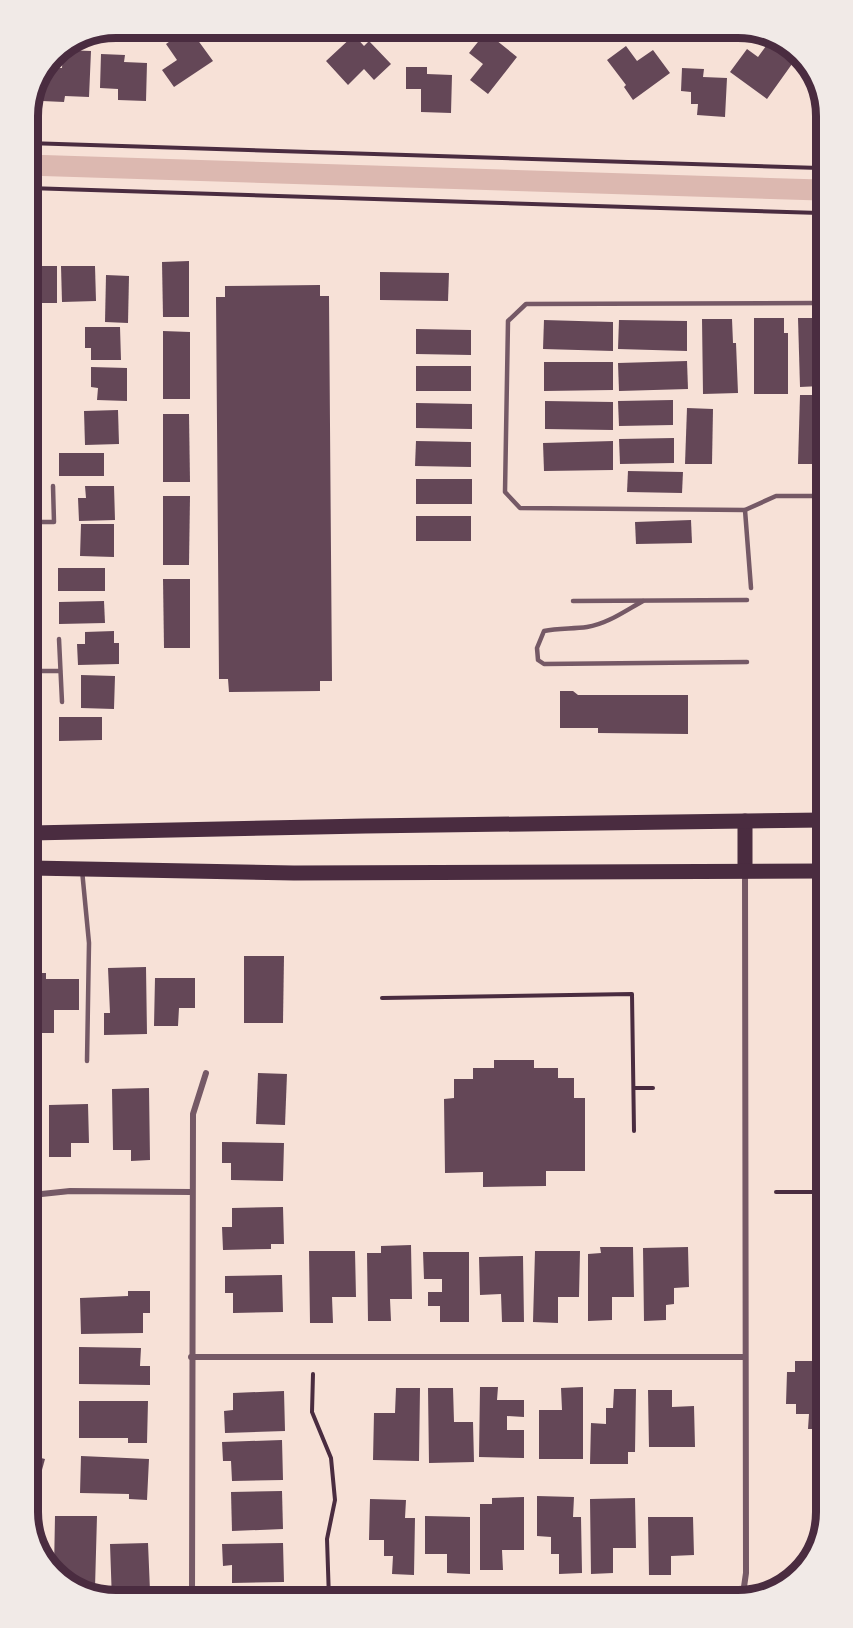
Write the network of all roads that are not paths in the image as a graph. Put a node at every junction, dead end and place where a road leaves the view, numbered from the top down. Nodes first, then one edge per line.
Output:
1 (816, 303) edge
2 (53, 486) dead end
3 (816, 496) edge
4 (745, 510) junction
5 (38, 522) edge
6 (751, 588) dead end
7 (747, 600) dead end
8 (573, 601) dead end
9 (643, 601) junction
10 (59, 639) dead end
11 (747, 662) dead end
12 (38, 670) edge
13 (60, 671) junction
14 (62, 702) dead end
15 (816, 820) edge
16 (745, 821) junction
17 (38, 833) edge
18 (38, 868) edge
19 (82, 868) junction
20 (745, 871) junction
21 (816, 871) edge
22 (87, 1061) dead end
23 (206, 1073) dead end
24 (191, 1192) junction
25 (38, 1194) edge
26 (191, 1357) junction
27 (745, 1357) junction
28 (192, 1590) edge
29 (743, 1590) edge

1 - 4 lane
2 - 5 lane
3 - 4 lane
4 - 6 lane
7 - 9 lane
8 - 9 lane
9 - 11 lane
10 - 13 lane
12 - 13 lane
13 - 14 lane
15 - 16 main road
16 - 17 main road
16 - 20 main road
18 - 19 main road
19 - 20 main road
19 - 22 lane
20 - 21 main road
20 - 27 street
23 - 24 street
24 - 25 street
24 - 26 street
26 - 27 street
26 - 28 street
27 - 29 street

